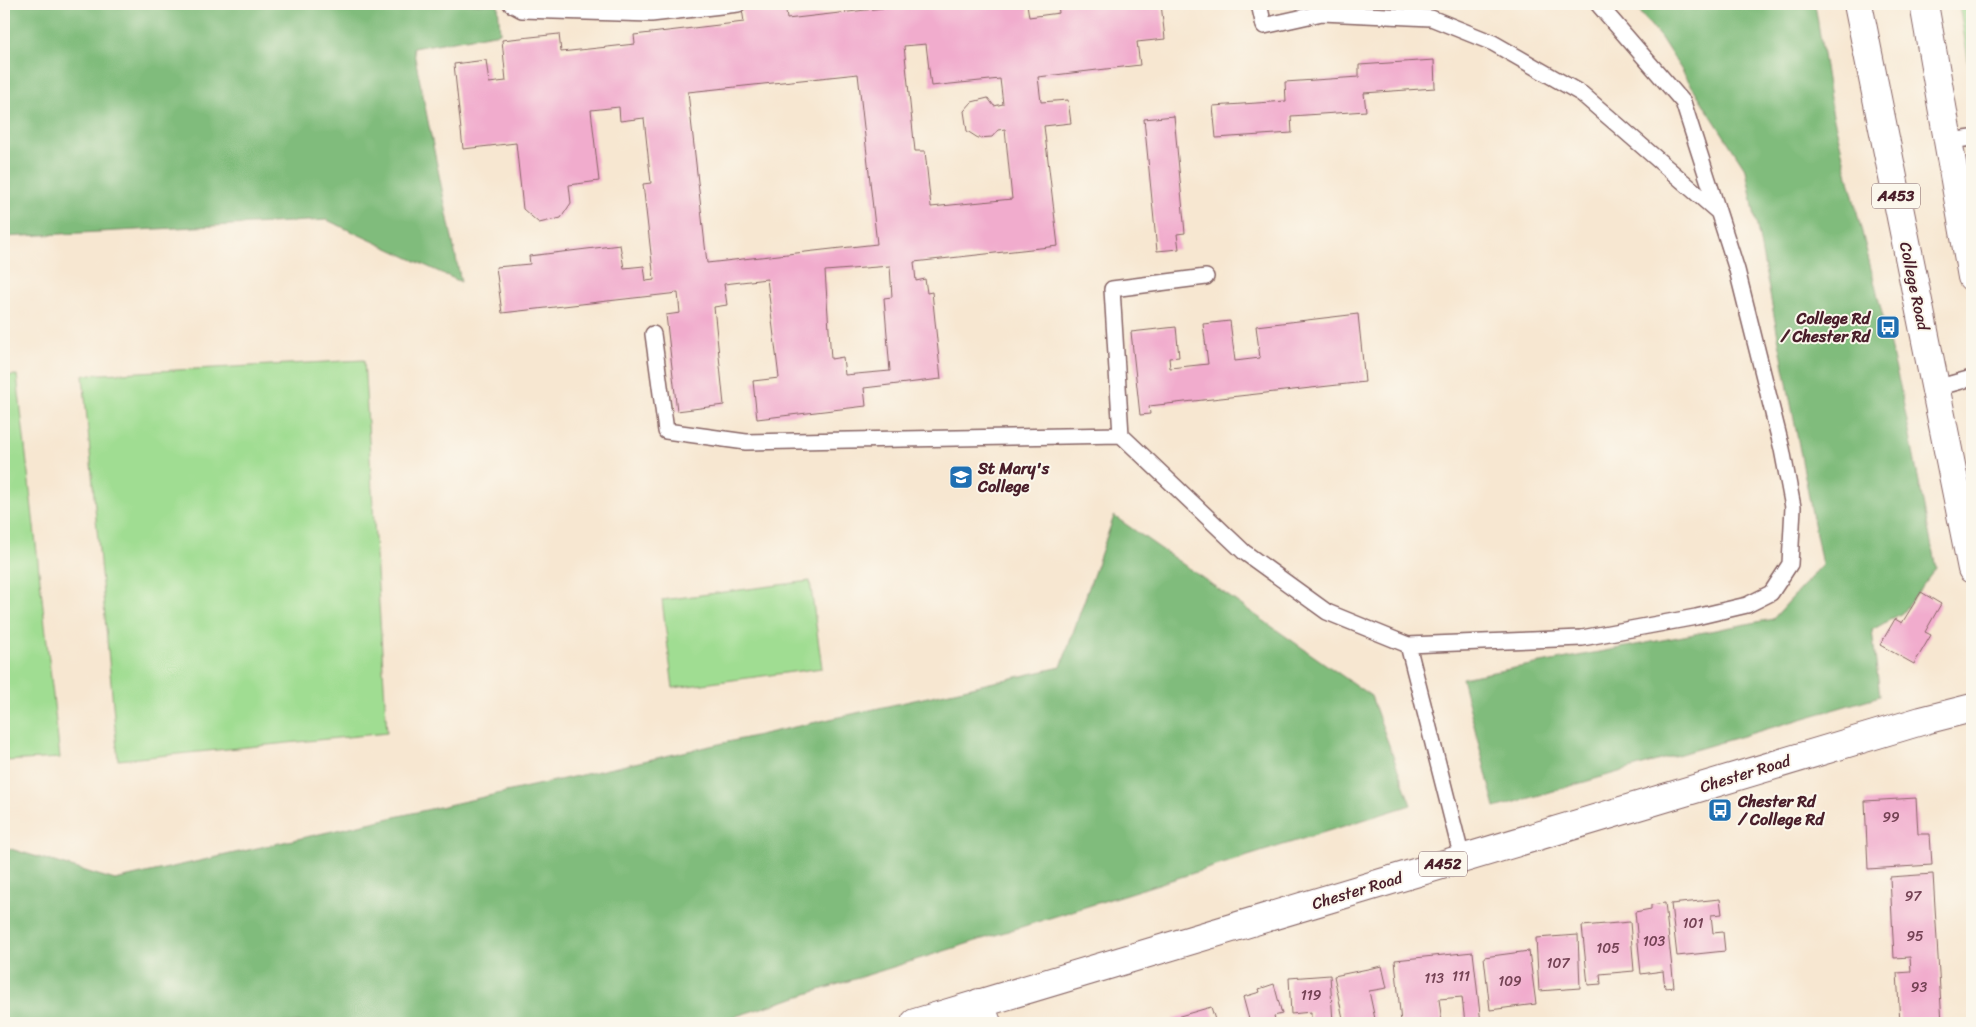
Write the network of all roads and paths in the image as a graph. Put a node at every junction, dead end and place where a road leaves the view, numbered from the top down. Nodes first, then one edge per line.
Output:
1 (511, 4) edge
2 (738, 4) edge
3 (1259, 4) edge
4 (1598, 4) edge
5 (1858, 4) edge
6 (1924, 4) edge
7 (1960, 139) edge
8 (1719, 212) junction
9 (1206, 277) dead end
10 (1972, 277) edge
11 (653, 334) dead end
12 (1972, 378) edge
13 (1936, 388) junction
14 (1121, 435) junction
15 (1972, 569) edge
16 (1408, 645) junction
17 (1972, 708) edge
18 (1462, 858) junction
19 (983, 1013) edge
20 (915, 1023) edge

1 - 2 lane
3 - 8 lane
4 - 8 lane
5 - 13 main road, College Road / A453
6 - 7 main road
7 - 10 main road
8 - 16 lane
9 - 14 lane
11 - 14 lane
12 - 13 lane
13 - 15 main road, College Road / A453
14 - 16 lane
16 - 18 lane
17 - 18 main road, Chester Road / A452
18 - 19 main road, Chester Road / A452
19 - 20 main road, Chester Road / A452

